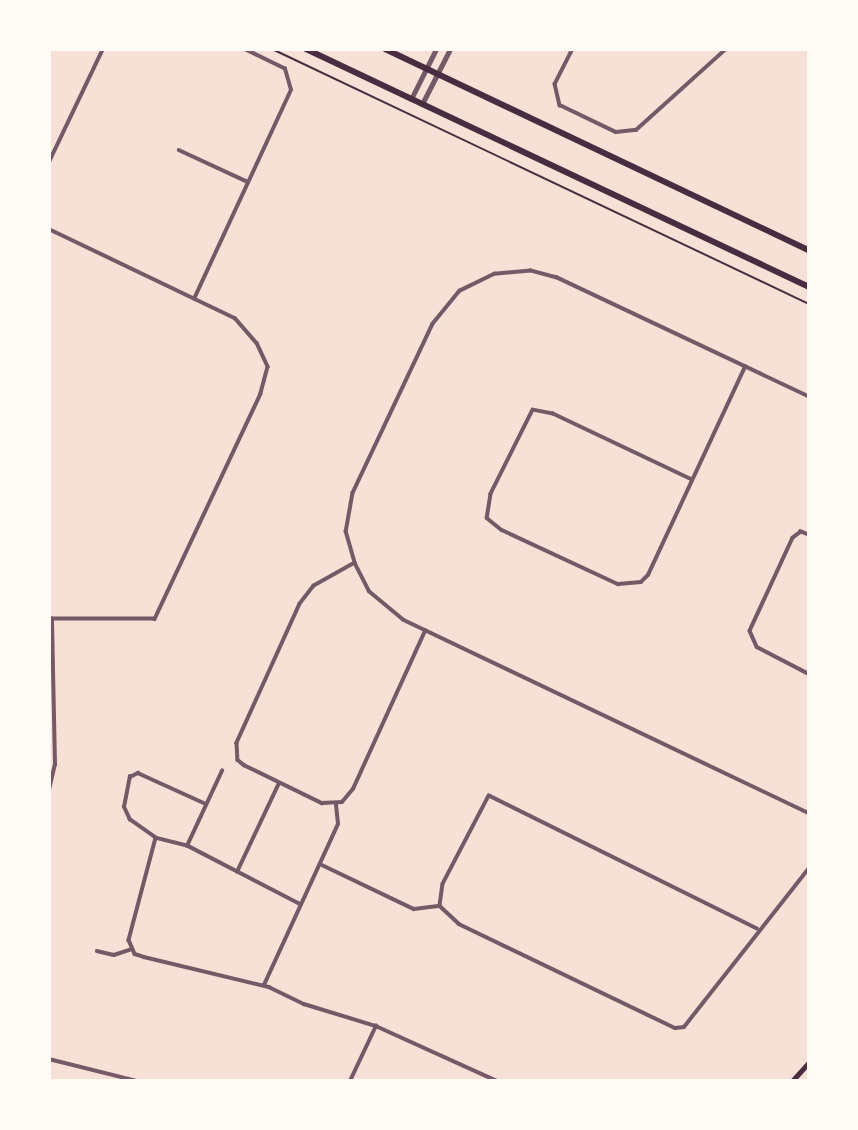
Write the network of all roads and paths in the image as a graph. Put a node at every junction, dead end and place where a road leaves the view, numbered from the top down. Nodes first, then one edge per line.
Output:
1 (103, 49) edge
2 (244, 49) edge
3 (272, 49) edge
4 (306, 49) edge
5 (385, 49) edge
6 (436, 49) edge
7 (450, 49) edge
8 (573, 49) edge
9 (726, 49) edge
10 (426, 69) junction
11 (437, 74) junction
12 (411, 99) junction
13 (422, 104) junction
14 (179, 150) dead end
15 (49, 162) edge
16 (248, 182) junction
17 (49, 229) edge
18 (809, 250) edge
19 (809, 287) edge
20 (194, 299) junction
21 (809, 304) edge
22 (745, 367) junction
23 (809, 397) edge
24 (691, 480) junction
25 (809, 535) edge
26 (355, 563) junction
27 (51, 620) edge
28 (425, 631) junction
29 (809, 674) edge
30 (222, 771) dead end
31 (279, 783) junction
32 (49, 790) edge
33 (206, 804) junction
34 (336, 804) junction
35 (809, 813) edge
36 (156, 838) junction
37 (187, 846) junction
38 (320, 864) junction
39 (809, 868) edge
40 (237, 872) junction
41 (301, 905) junction
42 (440, 906) junction
43 (757, 929) junction
44 (132, 949) junction
45 (97, 951) dead end
46 (264, 986) junction
47 (376, 1026) junction
48 (49, 1059) edge
49 (809, 1062) edge
50 (137, 1081) edge
51 (350, 1081) edge
52 (497, 1081) edge
53 (792, 1081) edge

1 - 15 street
2 - 16 street
3 - 21 path
4 - 12 main road
5 - 10 main road
6 - 10 street
7 - 11 street
8 - 9 street
10 - 11 main road
10 - 12 street
11 - 13 street
11 - 18 main road
12 - 13 main road
13 - 19 main road
14 - 16 street
16 - 20 street
17 - 20 street
20 - 27 street
22 - 23 street
22 - 24 street
22 - 26 street
24 - 24 street
25 - 29 street
26 - 28 street
26 - 31 street
27 - 32 street
28 - 34 street
28 - 35 street
30 - 33 street
31 - 34 street
31 - 40 street
33 - 36 street
33 - 37 street
34 - 38 street
36 - 37 street
36 - 44 street
37 - 40 street
38 - 41 street
38 - 42 street
39 - 43 street
40 - 41 street
41 - 46 street
42 - 43 street
42 - 43 street
44 - 45 street
44 - 46 street
46 - 47 street
47 - 51 street
47 - 52 street
48 - 50 street
49 - 53 main road

